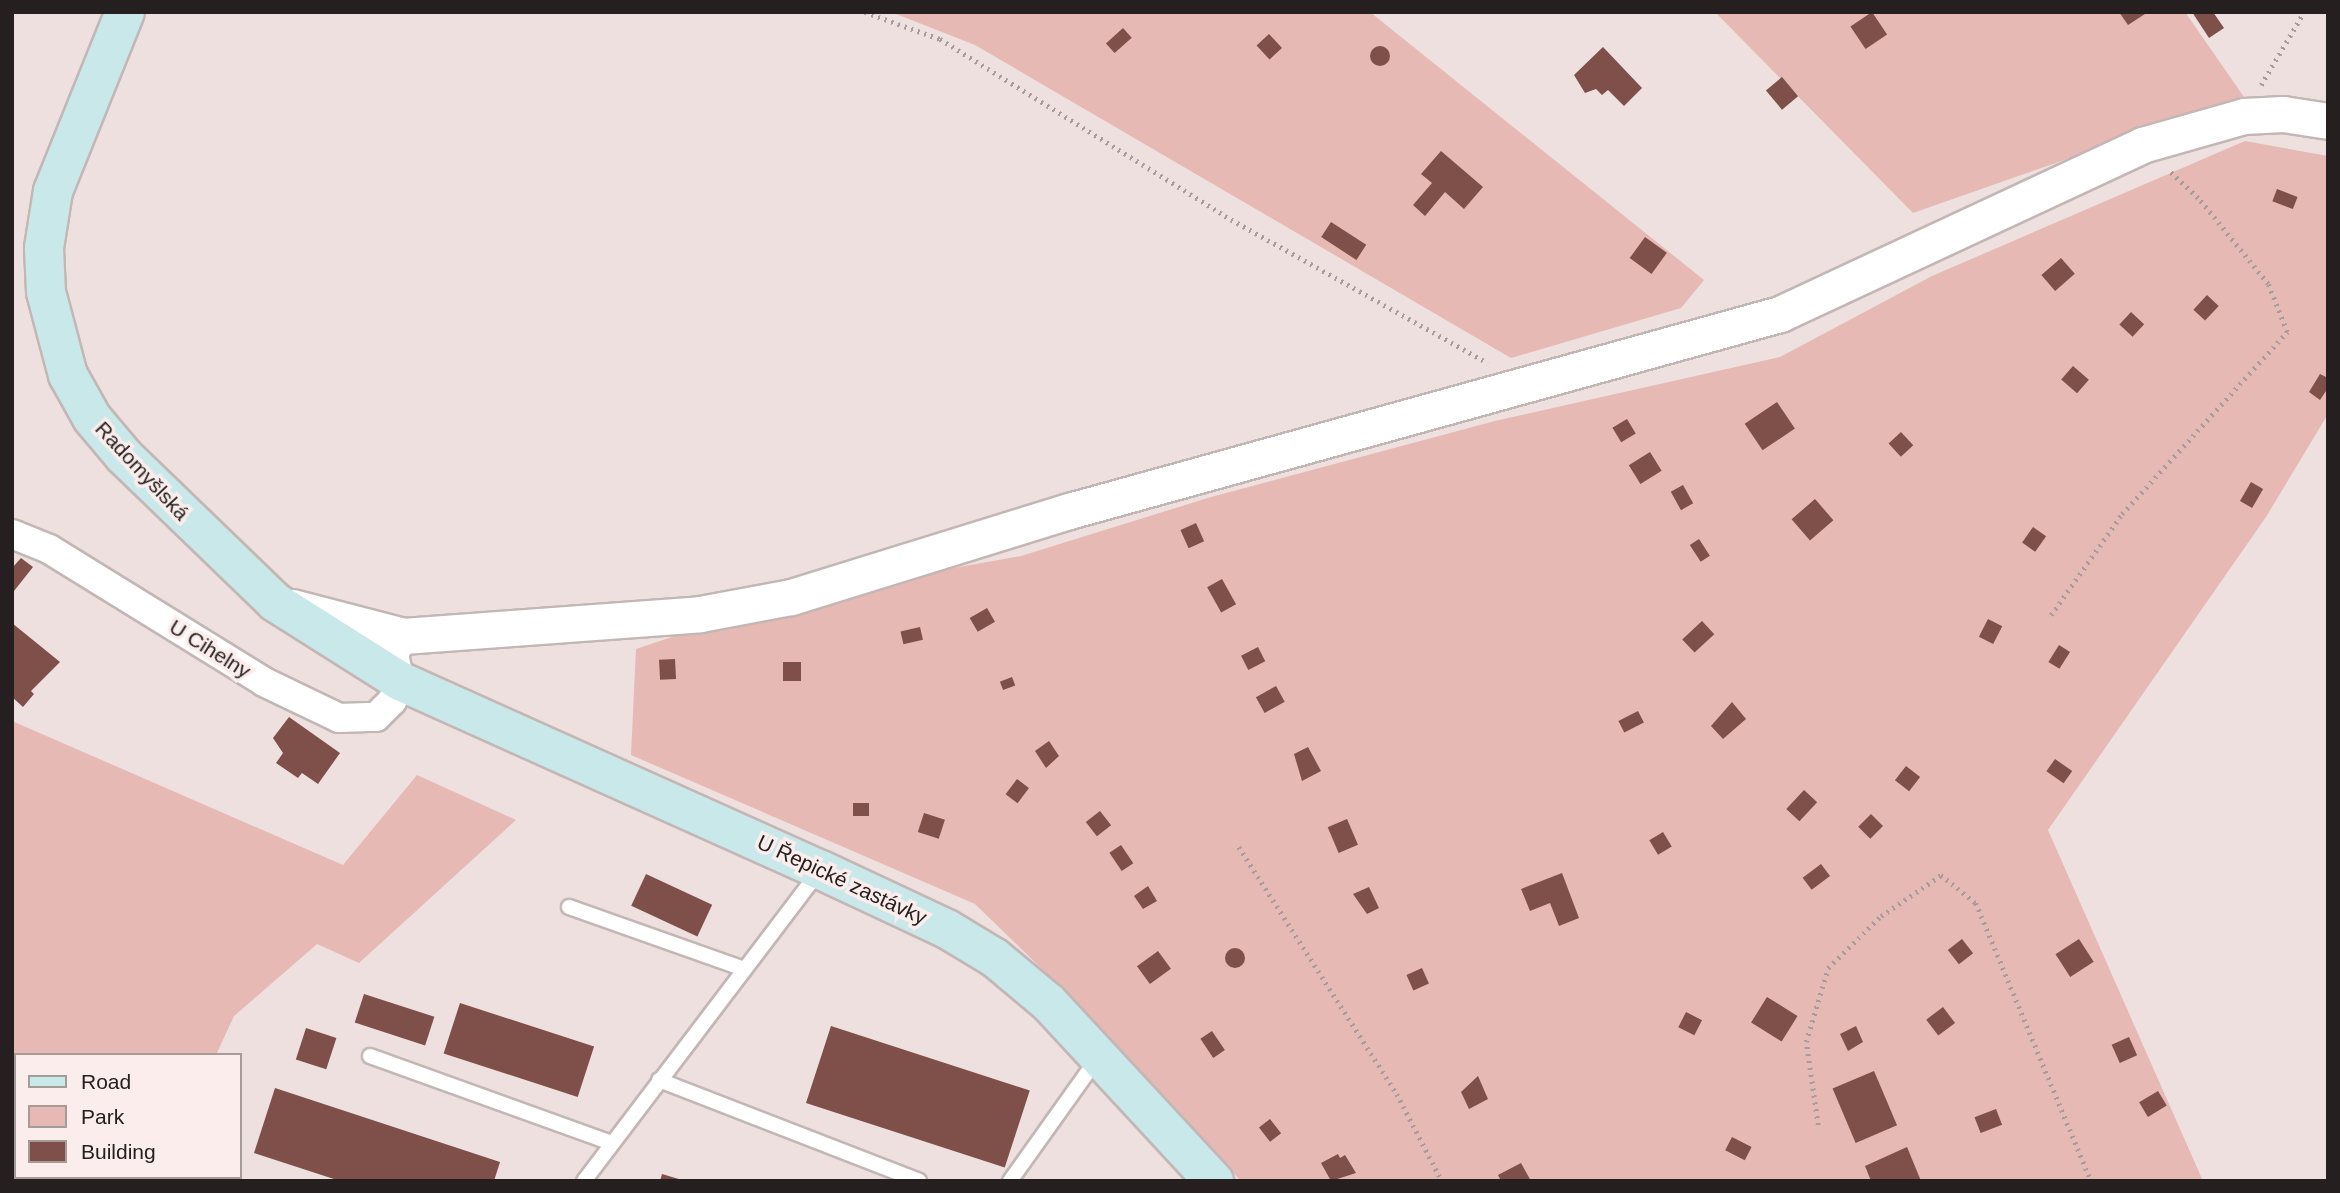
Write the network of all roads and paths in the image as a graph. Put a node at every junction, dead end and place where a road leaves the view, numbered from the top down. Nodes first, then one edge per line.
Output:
1 (125, 12) edge
2 (865, 12) edge
3 (2304, 12) edge
4 (2244, 116) junction
5 (2328, 121) edge
6 (2143, 145) junction
7 (1521, 382) junction
8 (12, 534) edge
9 (275, 602) junction
10 (2051, 615) dead end
11 (402, 636) junction
12 (400, 681) junction
13 (1239, 847) dead end
14 (821, 870) junction
15 (569, 907) dead end
16 (744, 969) junction
17 (370, 1056) dead end
18 (1099, 1056) junction
19 (659, 1080) junction
20 (1818, 1125) dead end
21 (611, 1143) junction
22 (584, 1181) edge
23 (919, 1181) edge
24 (1010, 1181) edge
25 (1214, 1181) edge
26 (1442, 1181) edge
27 (2091, 1181) edge

1 - 9 main road, Radomyšlská
2 - 7 path
3 - 4 path
4 - 5 street
4 - 6 street
6 - 7 street
6 - 10 path
7 - 11 street
8 - 12 street, U Cihelny
9 - 11 street
9 - 12 main road, Radomyšlská
11 - 12 street
12 - 14 main road, U Řepické zastávky
13 - 26 path
14 - 16 lane
14 - 18 main road, U Řepické zastávky
15 - 16 lane
16 - 19 lane
17 - 21 lane
18 - 24 lane
18 - 25 main road, U Řepické zastávky
19 - 21 lane
19 - 23 lane
20 - 27 path
21 - 22 lane

